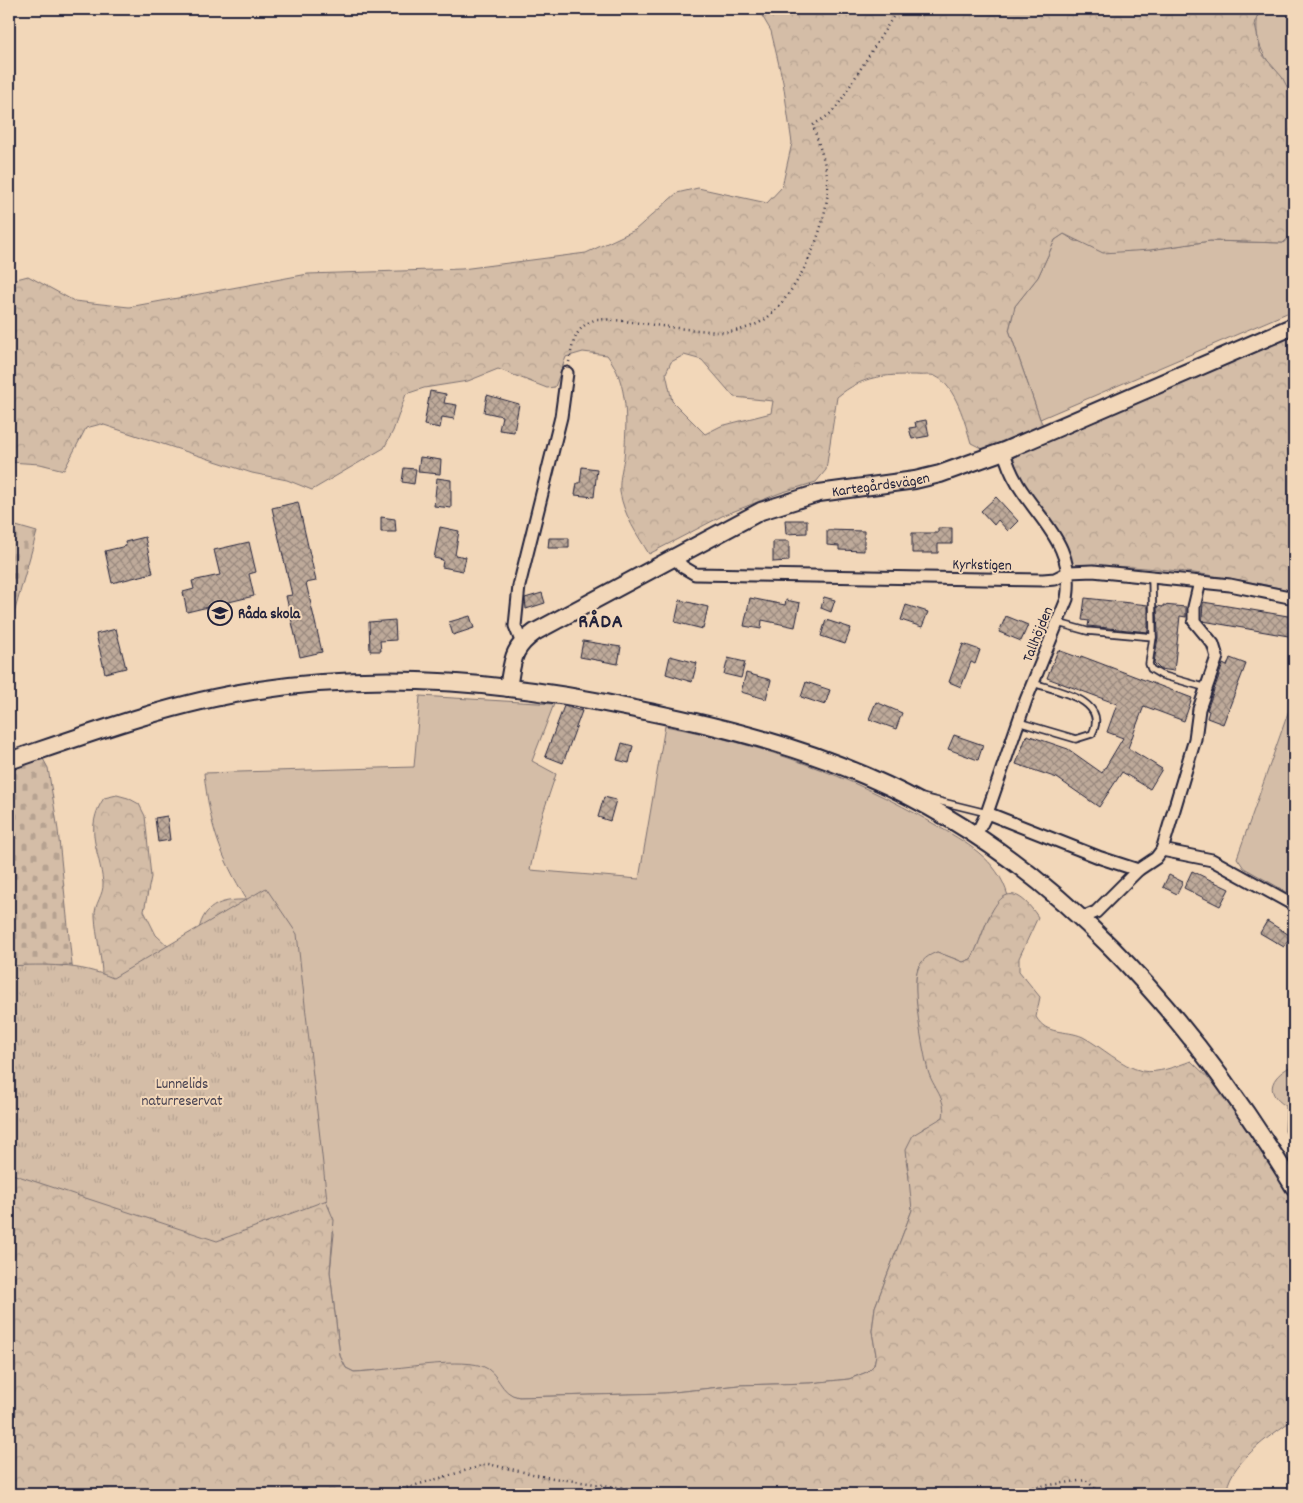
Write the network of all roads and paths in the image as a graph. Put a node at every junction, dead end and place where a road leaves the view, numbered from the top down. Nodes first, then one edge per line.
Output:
1 (898, 9) edge
2 (1294, 326) edge
3 (566, 373) joint
4 (1004, 451) junction
5 (673, 556) junction
6 (1069, 572) junction
7 (1152, 576) junction
8 (1200, 582) junction
9 (1294, 598) edge
10 (1058, 623) junction
11 (1153, 637) junction
12 (521, 641) junction
13 (1033, 683) junction
14 (508, 688) junction
15 (1207, 688) junction
16 (1018, 722) junction
17 (9, 761) edge
18 (916, 800) junction
19 (987, 814) junction
20 (976, 835) junction
21 (1162, 850) junction
22 (1138, 870) junction
23 (1294, 905) edge
24 (1082, 918) junction
25 (1294, 1187) edge
26 (398, 1494) edge
27 (648, 1494) edge
28 (983, 1494) edge
29 (1101, 1494) edge

1 - 3 path
2 - 4 street, Kartegårdsvägen
3 - 12 street
4 - 5 street, Kartegårdsvägen
4 - 6 street, Tallhöjden
5 - 6 street, Kyrkstigen
5 - 12 street, Kartegårdsvägen
6 - 7 street, Kyrkstigen
6 - 10 street, Tallhöjden
7 - 8 street, Kyrkstigen
7 - 11 lane
8 - 9 street, Kyrkstigen
8 - 15 street
10 - 11 lane
10 - 13 street, Tallhöjden
11 - 15 lane
12 - 14 street
13 - 16 street, Tallhöjden
13 - 16 lane
14 - 17 street
14 - 18 street
15 - 21 street
16 - 19 street, Tallhöjden
18 - 19 lane
18 - 20 street
19 - 20 street, Tallhöjden
19 - 22 street
20 - 24 street
21 - 22 street
21 - 23 street
22 - 24 street
24 - 25 street
26 - 27 path
28 - 29 path

